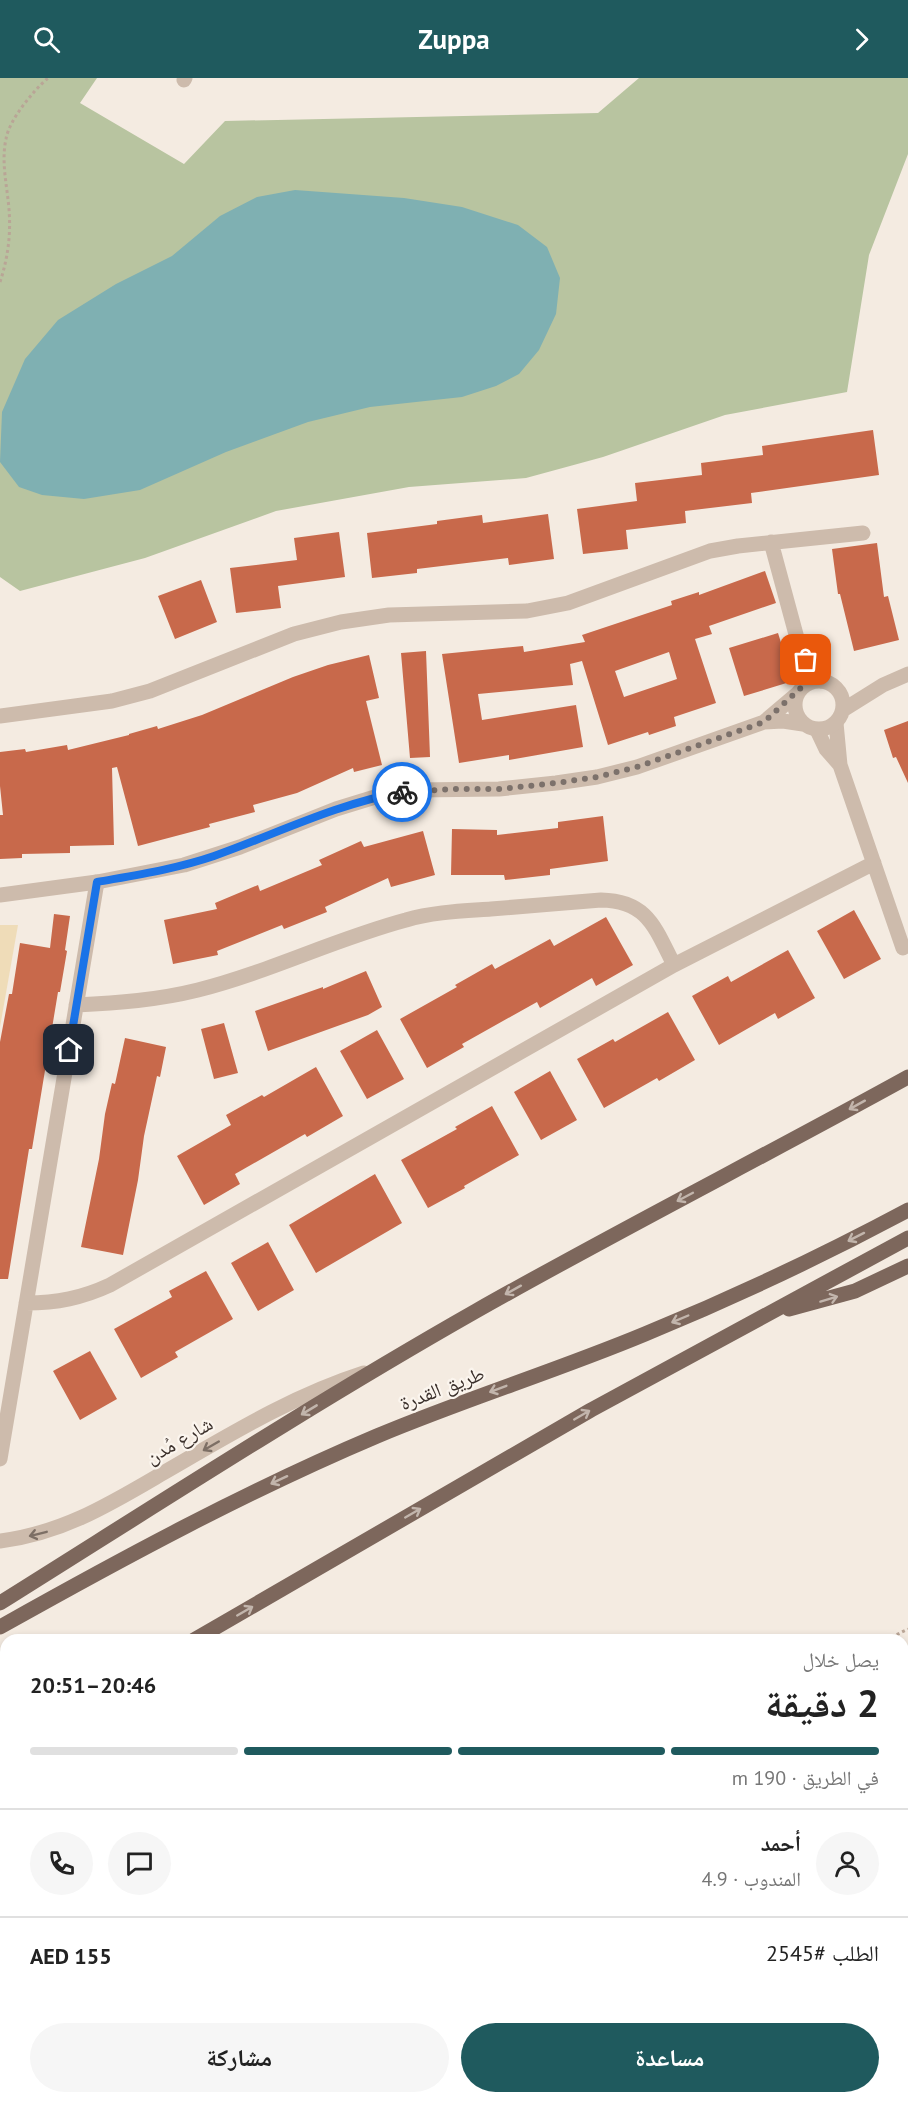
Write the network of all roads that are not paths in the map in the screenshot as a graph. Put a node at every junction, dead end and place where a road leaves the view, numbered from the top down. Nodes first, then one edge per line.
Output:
1 (864, 533) dead end
2 (771, 542) junction
3 (801, 653) junction
4 (908, 674) edge
5 (822, 681) junction
6 (883, 685) junction
7 (801, 689) junction
8 (839, 691) junction
9 (0, 716) edge
10 (839, 717) junction
11 (764, 722) junction
12 (802, 724) junction
13 (818, 730) junction
14 (840, 765) junction
15 (874, 863) junction
16 (97, 882) junction
17 (0, 895) edge
18 (903, 948) dead end
19 (674, 965) junction
20 (76, 1005) junction
21 (908, 1077) edge
22 (908, 1210) edge
23 (908, 1238) edge
24 (908, 1266) edge
25 (26, 1303) junction
26 (772, 1313) junction
27 (378, 1368) junction
28 (0, 1459) edge
29 (0, 1541) edge
30 (0, 1603) edge
31 (0, 1627) edge
32 (204, 1634) edge

1 - 2 street
2 - 3 street
2 - 9 street
3 - 5 street
3 - 7 street
4 - 6 street
5 - 7 street
5 - 8 street
6 - 8 street
6 - 10 street
7 - 11 street
7 - 12 street
8 - 10 street
10 - 13 street
10 - 14 street
11 - 12 street
11 - 16 street
12 - 13 street
13 - 14 street
14 - 15 street
15 - 18 street
15 - 19 street
16 - 17 street
16 - 20 street
19 - 20 street
19 - 25 street
20 - 25 street
21 -> 27 main road
22 -> 31 main road, طريق القدرة
23 - 26 main road
26 -> 24 main road
25 - 28 street
32 -> 26 main road
27 -> 29 street, شارع مُدن
27 -> 30 main road

